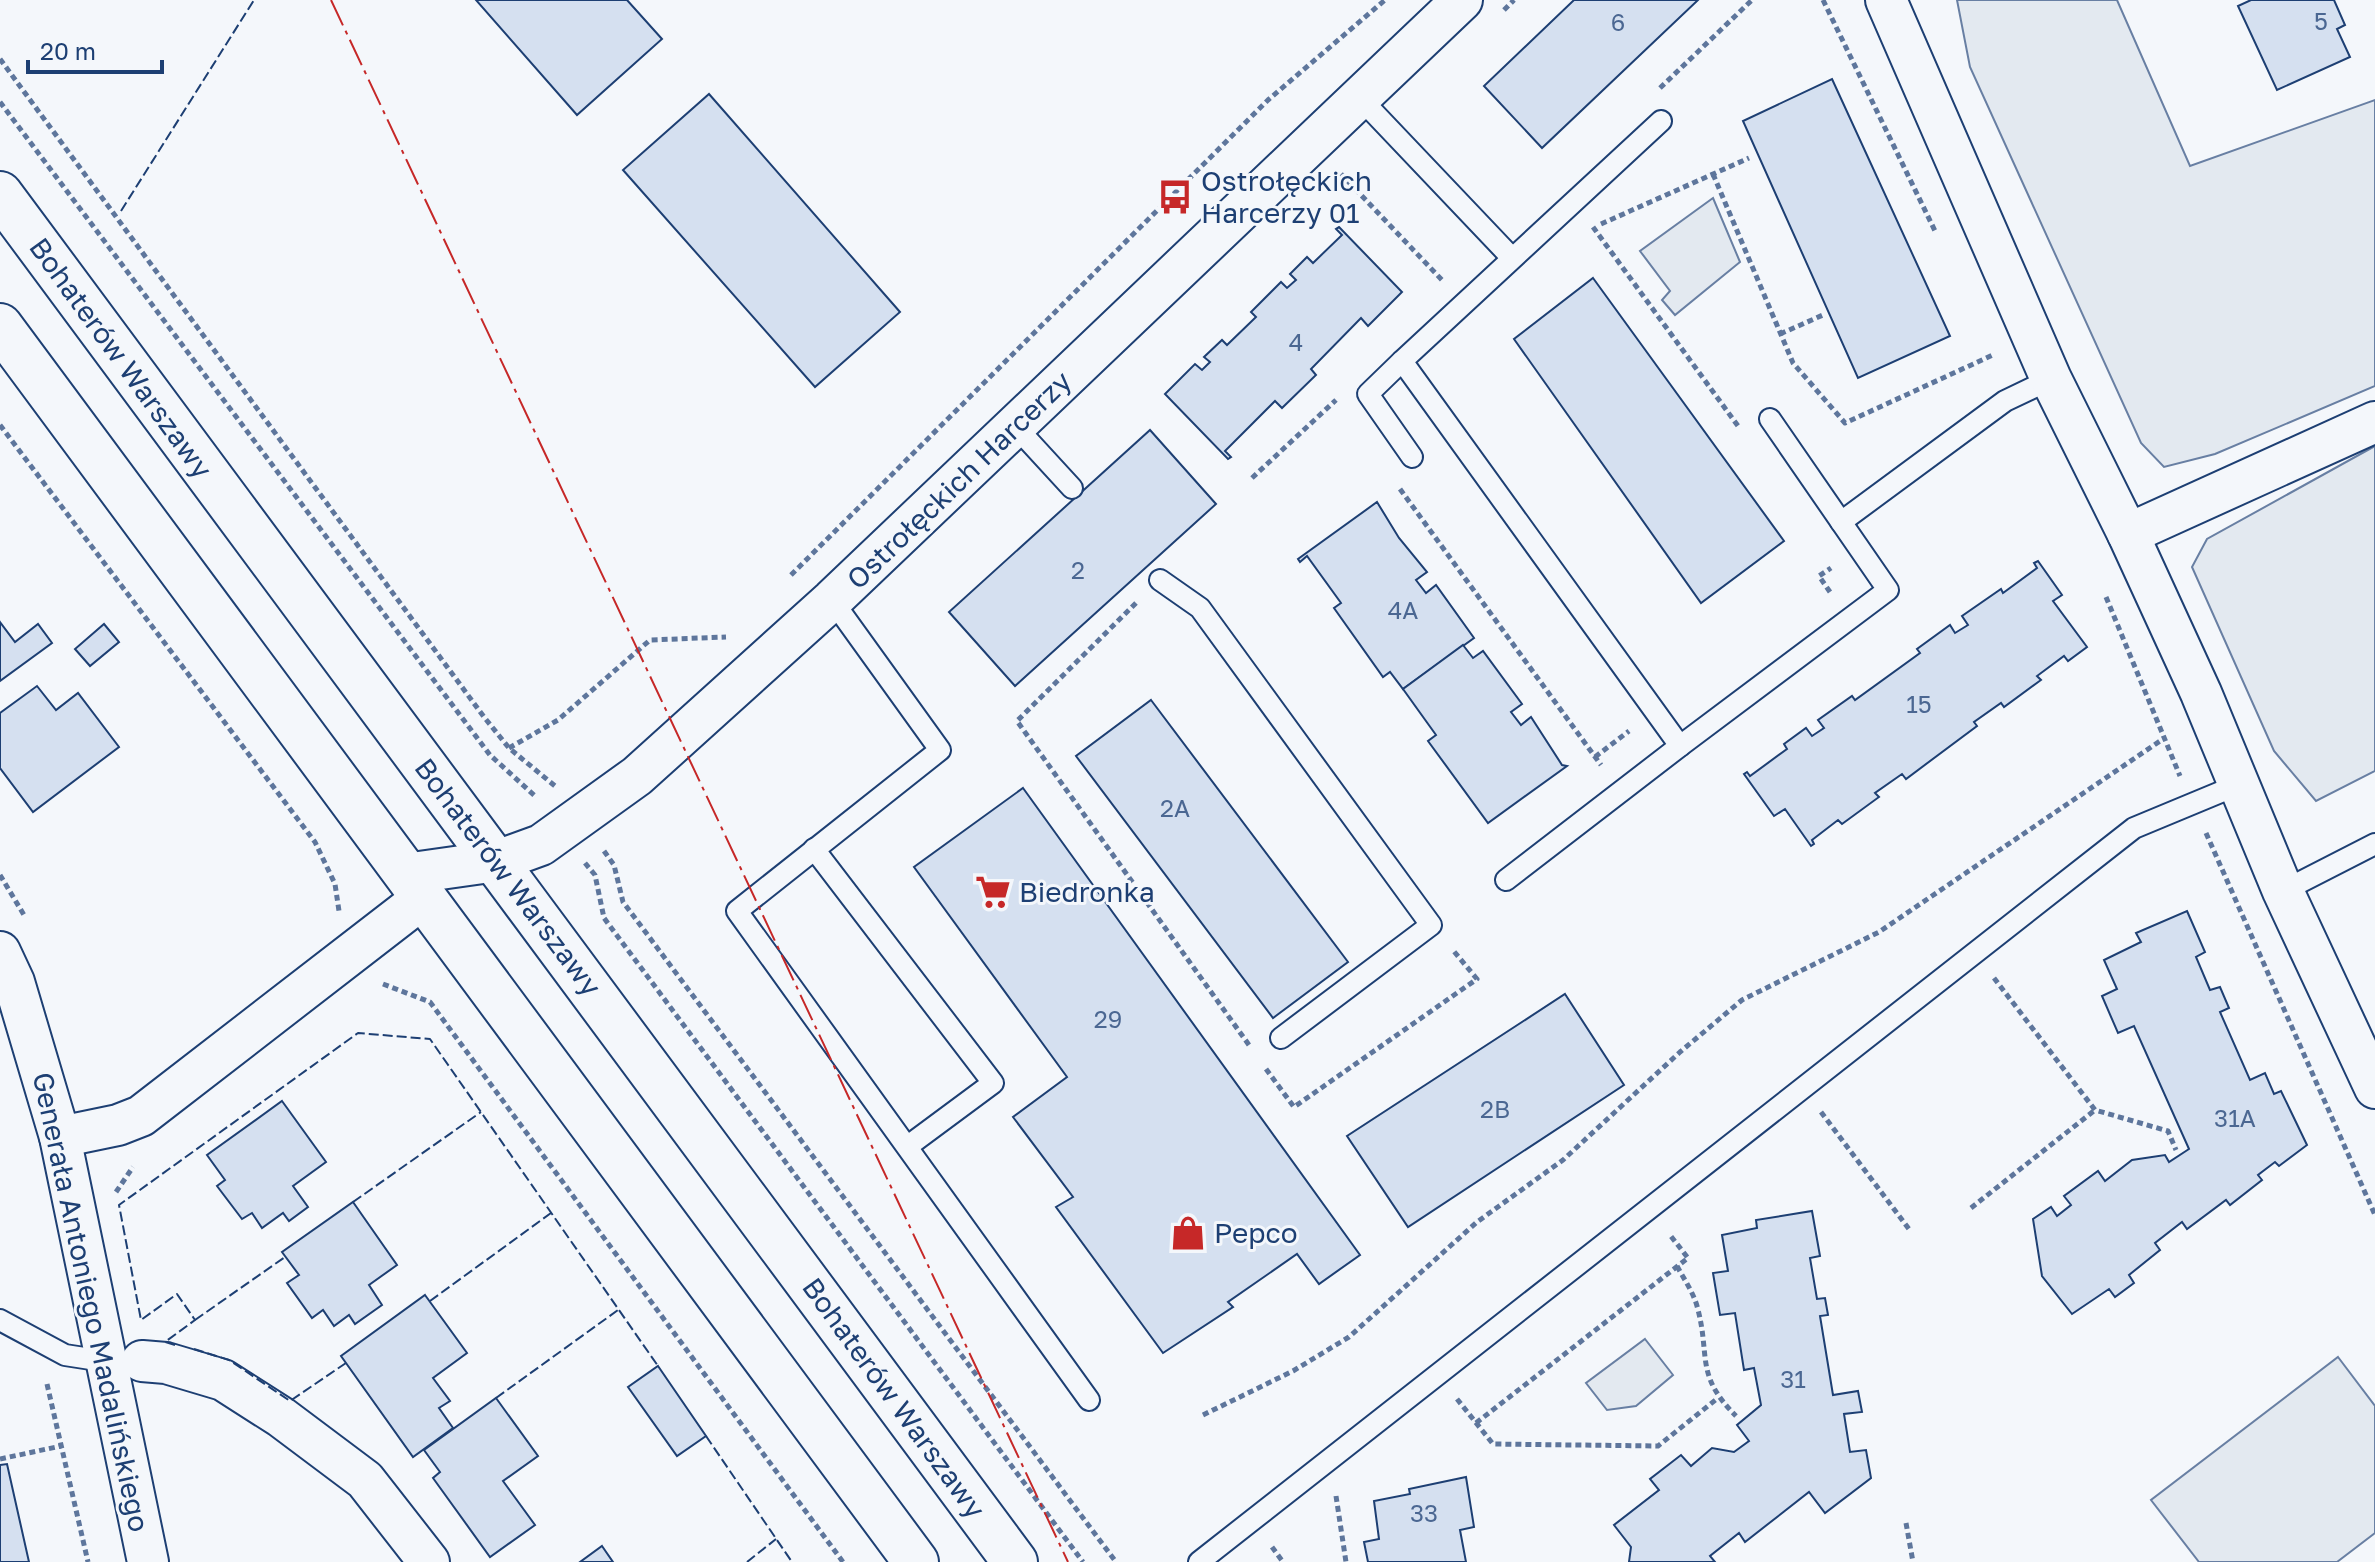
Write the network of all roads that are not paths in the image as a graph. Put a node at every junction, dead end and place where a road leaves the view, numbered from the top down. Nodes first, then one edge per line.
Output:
1 (1462, 0) edge
2 (1886, 0) edge
3 (1358, 96) junction
4 (1661, 121) dead end
5 (0, 194) edge
6 (1511, 257) junction
7 (0, 326) edge
8 (1402, 361) junction
9 (2051, 379) junction
10 (1770, 419) dead end
11 (2375, 422) edge
12 (1016, 427) junction
13 (1412, 457) dead end
14 (1072, 488) dead end
15 (1841, 522) junction
16 (2128, 534) junction
17 (1160, 580) road end
18 (832, 600) junction
19 (1680, 746) junction
20 (2240, 784) junction
21 (2375, 844) edge
22 (814, 849) junction
23 (497, 861) junction
24 (1506, 880) dead end
25 (414, 886) junction
26 (2283, 891) junction
27 (0, 952) edge
28 (1281, 1038) dead end
29 (2375, 1088) edge
30 (60, 1137) junction
31 (908, 1146) junction
32 (0, 1320) edge
33 (125, 1362) junction
34 (1089, 1400) dead end
35 (148, 1562) edge
36 (429, 1562) edge
37 (916, 1562) edge
38 (1015, 1562) edge
39 (1199, 1562) edge

1 - 3 street, Ostrołęckich Harcerzy
2 - 9 street
3 - 6 lane
3 - 12 street, Ostrołęckich Harcerzy
4 - 6 lane
5 - 23 main road, Bohaterów Warszawy
6 - 8 lane
7 - 25 main road
8 - 13 lane
8 - 19 lane
9 - 15 lane
9 - 16 street
10 - 15 lane
11 - 16 street
12 - 14 lane
12 - 18 street, Ostrołęckich Harcerzy
15 - 19 lane
16 - 20 street
17 - 28 lane
18 - 22 lane
18 - 23 street, Ostrołęckich Harcerzy
19 - 24 lane
20 - 26 street
20 - 39 lane
21 - 26 lane
22 - 31 lane
22 - 31 lane
23 - 25 street, Ostrołęckich Harcerzy
23 - 38 main road, Bohaterów Warszawy
25 - 30 street
25 - 37 main road
26 - 29 street
27 - 30 street, Generała Antoniego Madalińskiego
30 - 33 street, Generała Antoniego Madalińskiego
31 - 34 lane
32 - 33 lane
33 - 35 street, Generała Antoniego Madalińskiego
33 - 36 street

